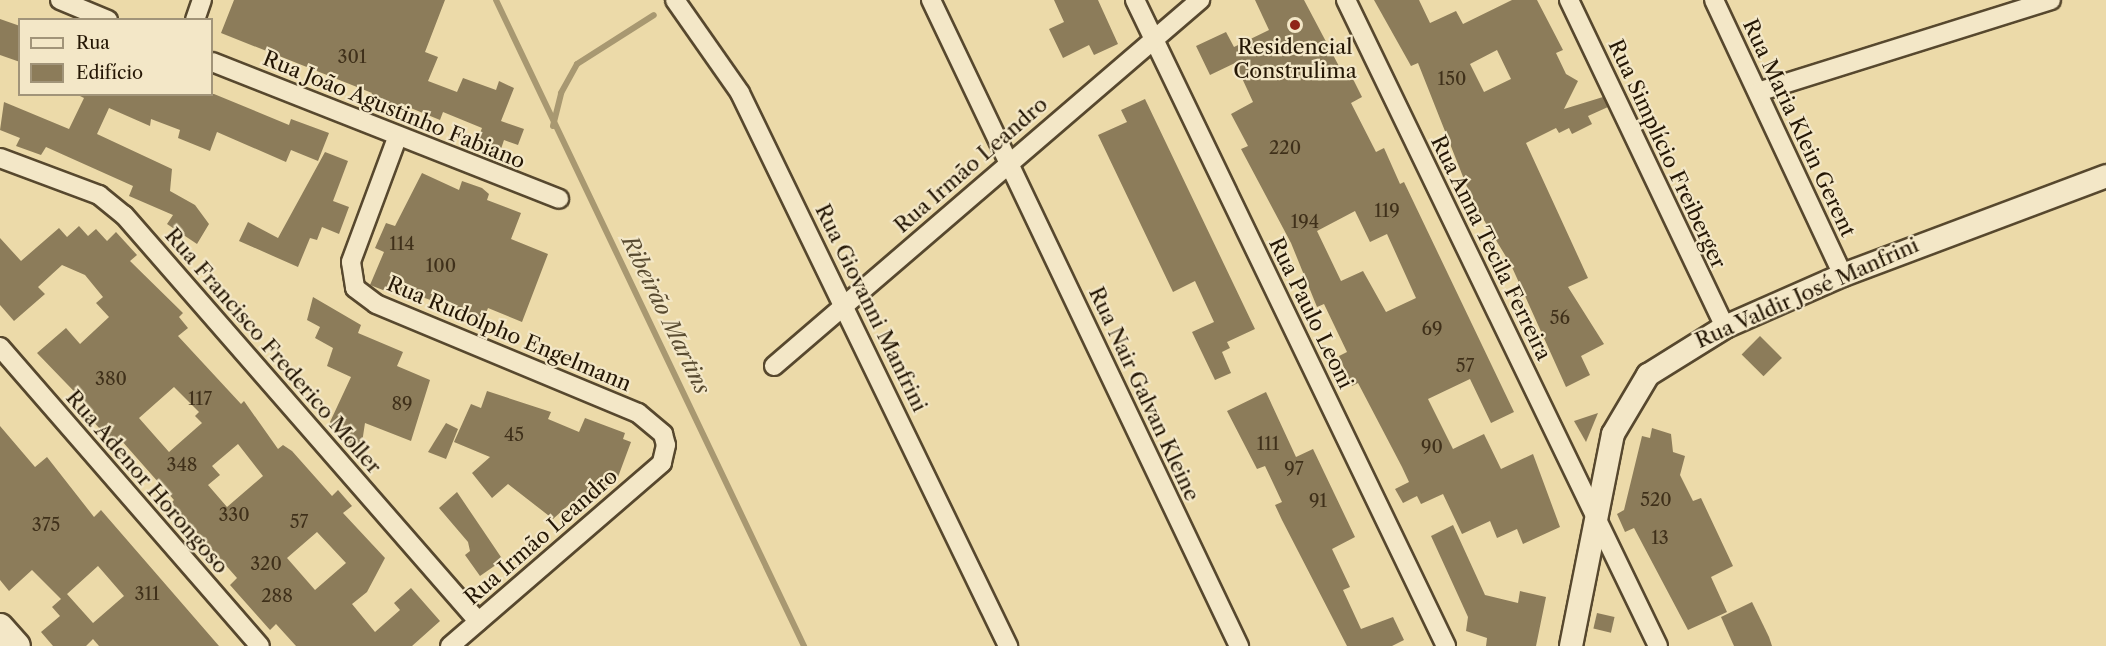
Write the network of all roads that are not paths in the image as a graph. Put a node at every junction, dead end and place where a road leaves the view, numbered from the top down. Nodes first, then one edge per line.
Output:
1 (60, 0) edge
2 (202, 0) edge
3 (675, 0) edge
4 (931, 0) edge
5 (1135, 0) edge
6 (1200, 0) edge
7 (1346, 0) edge
8 (1569, 0) edge
9 (1714, 0) edge
10 (2051, 0) edge
11 (103, 18) edge
12 (196, 18) edge
13 (1153, 37) junction
14 (213, 62) edge
15 (1758, 92) junction
16 (398, 138) junction
17 (0, 158) edge
18 (1009, 161) junction
19 (2106, 176) edge
20 (559, 199) dead end
21 (1843, 275) junction
22 (845, 304) junction
23 (1725, 327) junction
24 (0, 347) edge
25 (774, 366) dead end
26 (662, 463) joint
27 (1595, 515) junction
28 (478, 621) junction
29 (0, 627) edge
30 (17, 646) edge
31 (260, 646) edge
32 (450, 646) edge
33 (1008, 646) edge
34 (1239, 646) edge
35 (1446, 646) edge
36 (1571, 646) edge
37 (1658, 646) edge

1 - 11 street
2 - 12 street
3 - 22 street, Rua Giovanni Manfrini
4 - 18 street, Rua Nair Galvan Kleine
5 - 13 street, Rua Paulo Leoni
6 - 13 street, Rua Irmão Leandro
7 - 27 street, Rua Anna Tecila Ferreira
8 - 23 street, Rua Simplício Freiberger
9 - 15 street, Rua Maria Klein Gerent
10 - 15 street
13 - 18 street, Rua Irmão Leandro
13 - 35 street, Rua Paulo Leoni
14 - 16 street, Rua João Agustinho Fabiano
15 - 21 street, Rua Maria Klein Gerent
16 - 20 street, Rua João Agustinho Fabiano
16 - 26 street, Rua Rudolpho Engelmann
17 - 28 street, Rua Francisco Frederico Moller
18 - 22 street, Rua Irmão Leandro
18 - 34 street, Rua Nair Galvan Kleine
19 - 21 street, Rua Valdir José Manfrini
21 - 23 street, Rua Valdir José Manfrini
22 - 25 street, Rua Irmão Leandro
22 - 33 street, Rua Giovanni Manfrini
23 - 27 street, Rua Valdir José Manfrini
24 - 31 street, Rua Adenor Horongoso
26 - 28 street, Rua Irmão Leandro
27 - 36 street, Rua Valdir José Manfrini
27 - 37 street, Rua Anna Tecila Ferreira
28 - 32 street, Rua Irmão Leandro
29 - 30 main road

